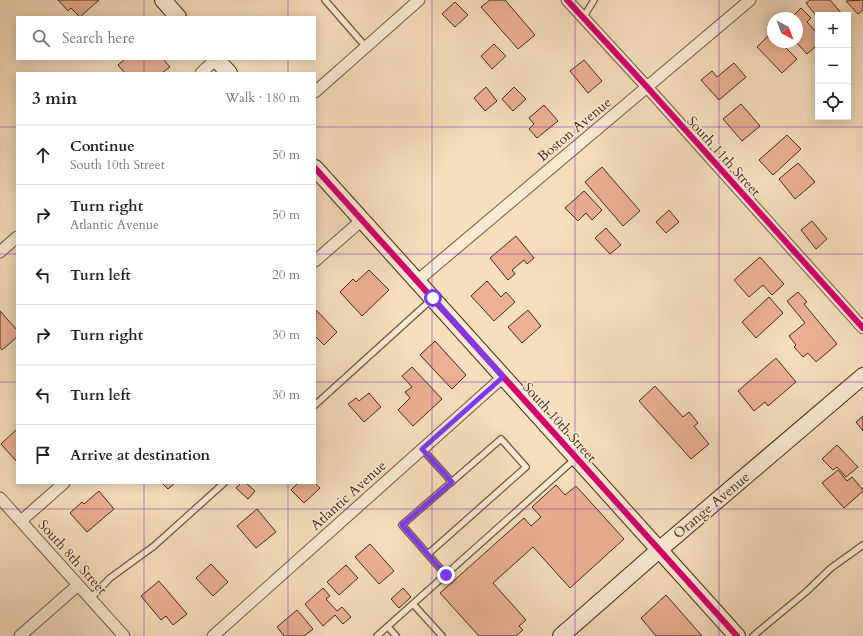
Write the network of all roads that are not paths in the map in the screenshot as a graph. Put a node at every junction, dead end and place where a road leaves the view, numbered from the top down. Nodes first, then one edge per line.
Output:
1 (163, 0) edge
2 (325, 0) edge
3 (419, 0) edge
4 (567, 0) edge
5 (594, 0) edge
6 (750, 0) edge
7 (177, 16) edge
8 (583, 18) junction
9 (366, 47) junction
10 (215, 60) edge
11 (217, 60) edge
12 (202, 72) edge
13 (228, 72) edge
14 (647, 87) junction
15 (316, 91) edge
16 (316, 169) edge
17 (362, 220) junction
18 (16, 238) edge
19 (0, 252) edge
20 (316, 260) edge
21 (417, 281) junction
22 (433, 298) junction
23 (863, 328) edge
24 (863, 376) edge
25 (503, 377) junction
26 (316, 404) edge
27 (422, 449) junction
28 (576, 458) junction
29 (452, 482) junction
30 (63, 484) edge
31 (223, 484) edge
32 (0, 498) edge
33 (21, 521) junction
34 (863, 545) edge
35 (659, 550) junction
36 (428, 554) junction
37 (446, 575) junction
38 (78, 585) junction
39 (90, 599) junction
40 (413, 604) junction
41 (388, 627) junction
42 (20, 636) edge
43 (124, 636) edge
44 (213, 636) edge
45 (377, 636) edge
46 (396, 636) edge
47 (442, 636) edge
48 (561, 636) edge
49 (737, 636) edge
50 (754, 636) edge

1 - 7 street
2 - 9 lane
3 - 9 street
4 - 8 street, South 11th Street
5 - 8 lane
6 - 14 street, Boston Avenue
8 - 14 street, South 11th Street
9 - 15 street
10 - 12 street
11 - 13 street
14 - 21 street, Boston Avenue
14 - 23 street, South 11th Street
16 - 17 street, South 10th Street
17 - 20 street
17 - 21 street, South 10th Street
18 - 19 street
21 - 22 street, South 10th Street
22 - 25 street, South 10th Street
22 - 26 lane
24 - 35 street, Orange Avenue
25 - 27 street, Atlantic Avenue
25 - 28 street, South 10th Street
27 - 29 lane
27 - 44 street, Atlantic Avenue
28 - 35 street, South 10th Street
28 - 37 lane
29 - 36 lane
29 - 36 lane
30 - 33 street
31 - 39 lane
32 - 33 street, South 8th Street
33 - 38 street, South 8th Street
34 - 50 lane
35 - 48 street, Orange Avenue
35 - 49 street, South 10th Street
36 - 37 lane
37 - 40 lane
38 - 39 street, South 8th Street
38 - 42 street
39 - 43 street, South 8th Street
40 - 41 lane
40 - 47 lane
41 - 45 lane
41 - 46 lane

